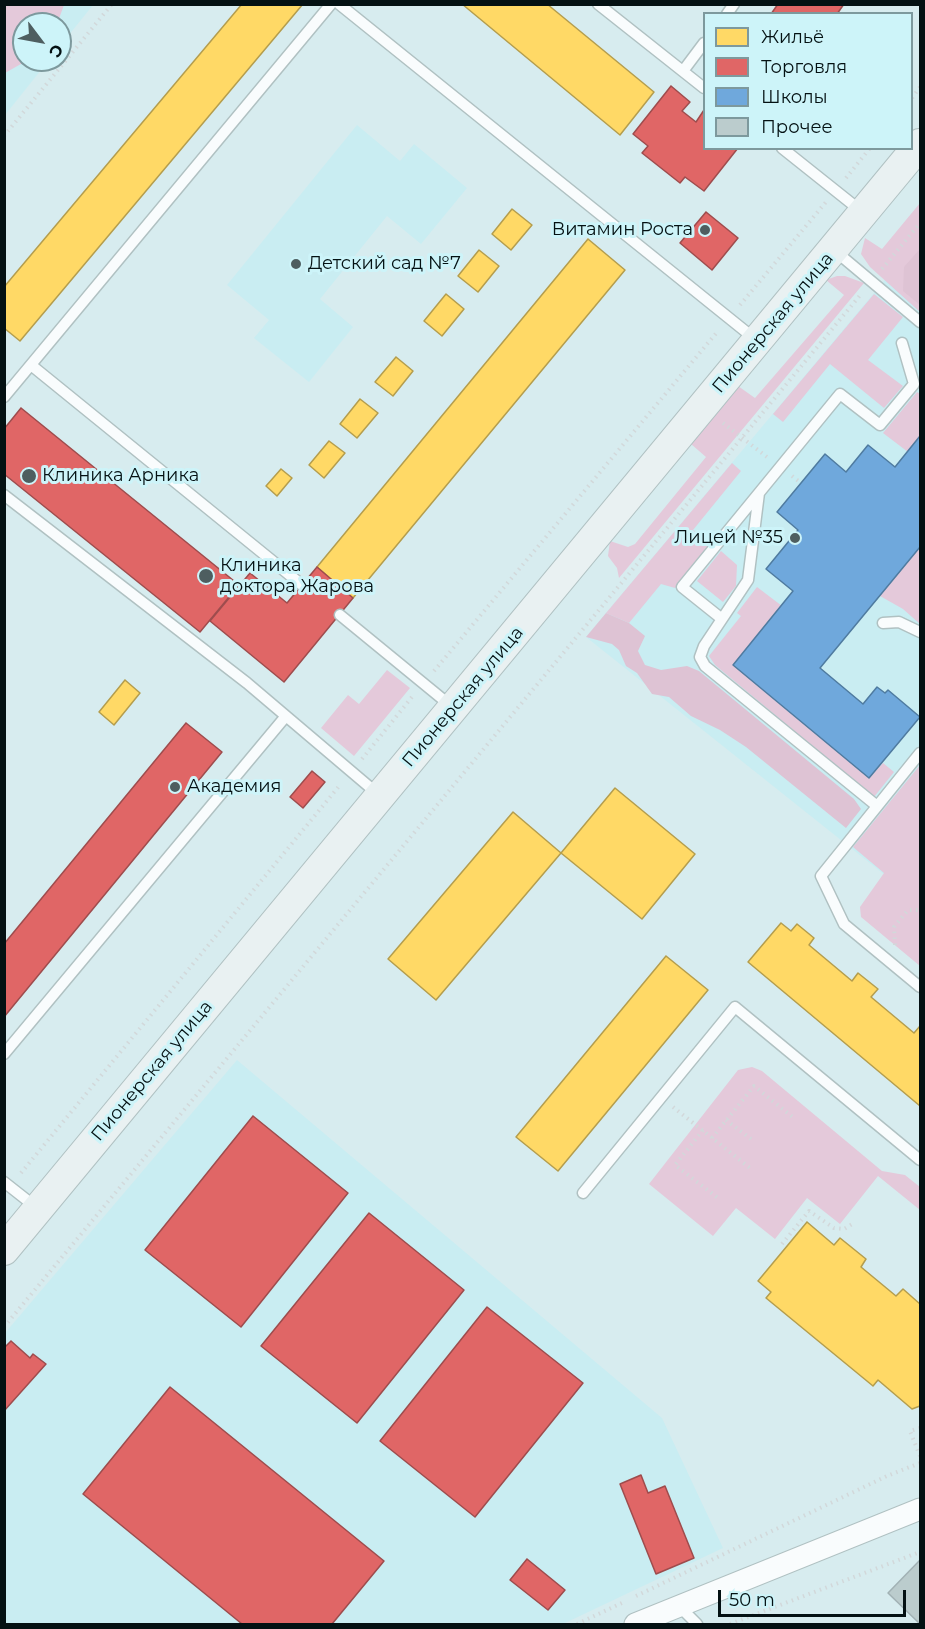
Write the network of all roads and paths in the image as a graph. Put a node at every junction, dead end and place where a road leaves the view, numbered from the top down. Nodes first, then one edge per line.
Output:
1 (112, 4) edge
2 (331, 4) edge
3 (339, 4) edge
4 (598, 4) edge
5 (703, 46) edge
6 (683, 71) junction
7 (703, 86) edge
8 (4, 136) edge
9 (921, 144) edge
10 (785, 150) edge
11 (864, 213) junction
12 (921, 223) edge
13 (834, 249) junction
14 (872, 282) junction
15 (921, 322) edge
16 (757, 341) junction
17 (902, 343) dead end
18 (31, 365) junction
19 (674, 384) dead end
20 (4, 398) edge
21 (703, 407) junction
22 (742, 437) junction
23 (780, 467) junction
24 (801, 483) dead end
25 (759, 493) junction
26 (4, 495) edge
27 (302, 585) dead end
28 (340, 615) dead end
29 (722, 619) junction
30 (883, 623) dead end
31 (921, 632) edge
32 (454, 708) junction
33 (286, 716) junction
34 (921, 753) edge
35 (380, 797) junction
36 (877, 806) junction
37 (921, 910) edge
38 (885, 957) junction
39 (921, 987) edge
40 (4, 1054) edge
41 (661, 1098) junction
42 (794, 1118) dead end
43 (726, 1120) junction
44 (703, 1130) junction
45 (712, 1138) junction
46 (751, 1139) dead end
47 (921, 1160) edge
48 (750, 1168) dead end
49 (4, 1182) edge
50 (583, 1193) dead end
51 (718, 1198) dead end
52 (38, 1209) junction
53 (854, 1222) dead end
54 (782, 1244) dead end
55 (4, 1250) edge
56 (4, 1327) edge
57 (921, 1428) edge
58 (921, 1456) edge
59 (921, 1463) edge
60 (920, 1510) edge
61 (921, 1552) edge
62 (679, 1606) junction
63 (577, 1624) edge
64 (635, 1624) edge
65 (697, 1624) edge
66 (730, 1624) edge

1 - 8 path
2 - 18 lane
3 - 16 lane
4 - 6 lane
5 - 6 lane
6 - 7 lane
9 - 11 main road, Пионерская улица
10 - 11 lane
11 - 13 main road, Пионерская улица
12 - 14 path
13 - 14 lane
13 - 16 main road, Пионерская улица
14 - 15 lane
14 - 22 path
16 - 21 main road, Пионерская улица
17 - 23 lane
18 - 20 lane
18 - 27 lane
19 - 21 path
21 - 22 path
21 - 32 main road, Пионерская улица
22 - 23 path
22 - 56 path
23 - 24 path
23 - 25 lane
25 - 29 lane
25 - 29 lane
26 - 33 lane
28 - 32 lane
29 - 36 lane
30 - 31 lane
32 - 35 main road, Пионерская улица
33 - 35 lane
33 - 40 lane
34 - 36 lane
35 - 52 main road, Пионерская улица
36 - 38 lane
37 - 38 path
38 - 39 lane
41 - 44 path
41 - 47 lane
41 - 50 lane
42 - 43 path
43 - 45 path
43 - 46 path
44 - 45 path
44 - 51 path
45 - 48 path
49 - 52 lane
52 - 55 main road, Пионерская улица
53 - 54 path
57 - 58 path
59 - 63 path
60 - 62 street
61 - 66 path
62 - 64 street
62 - 65 lane

